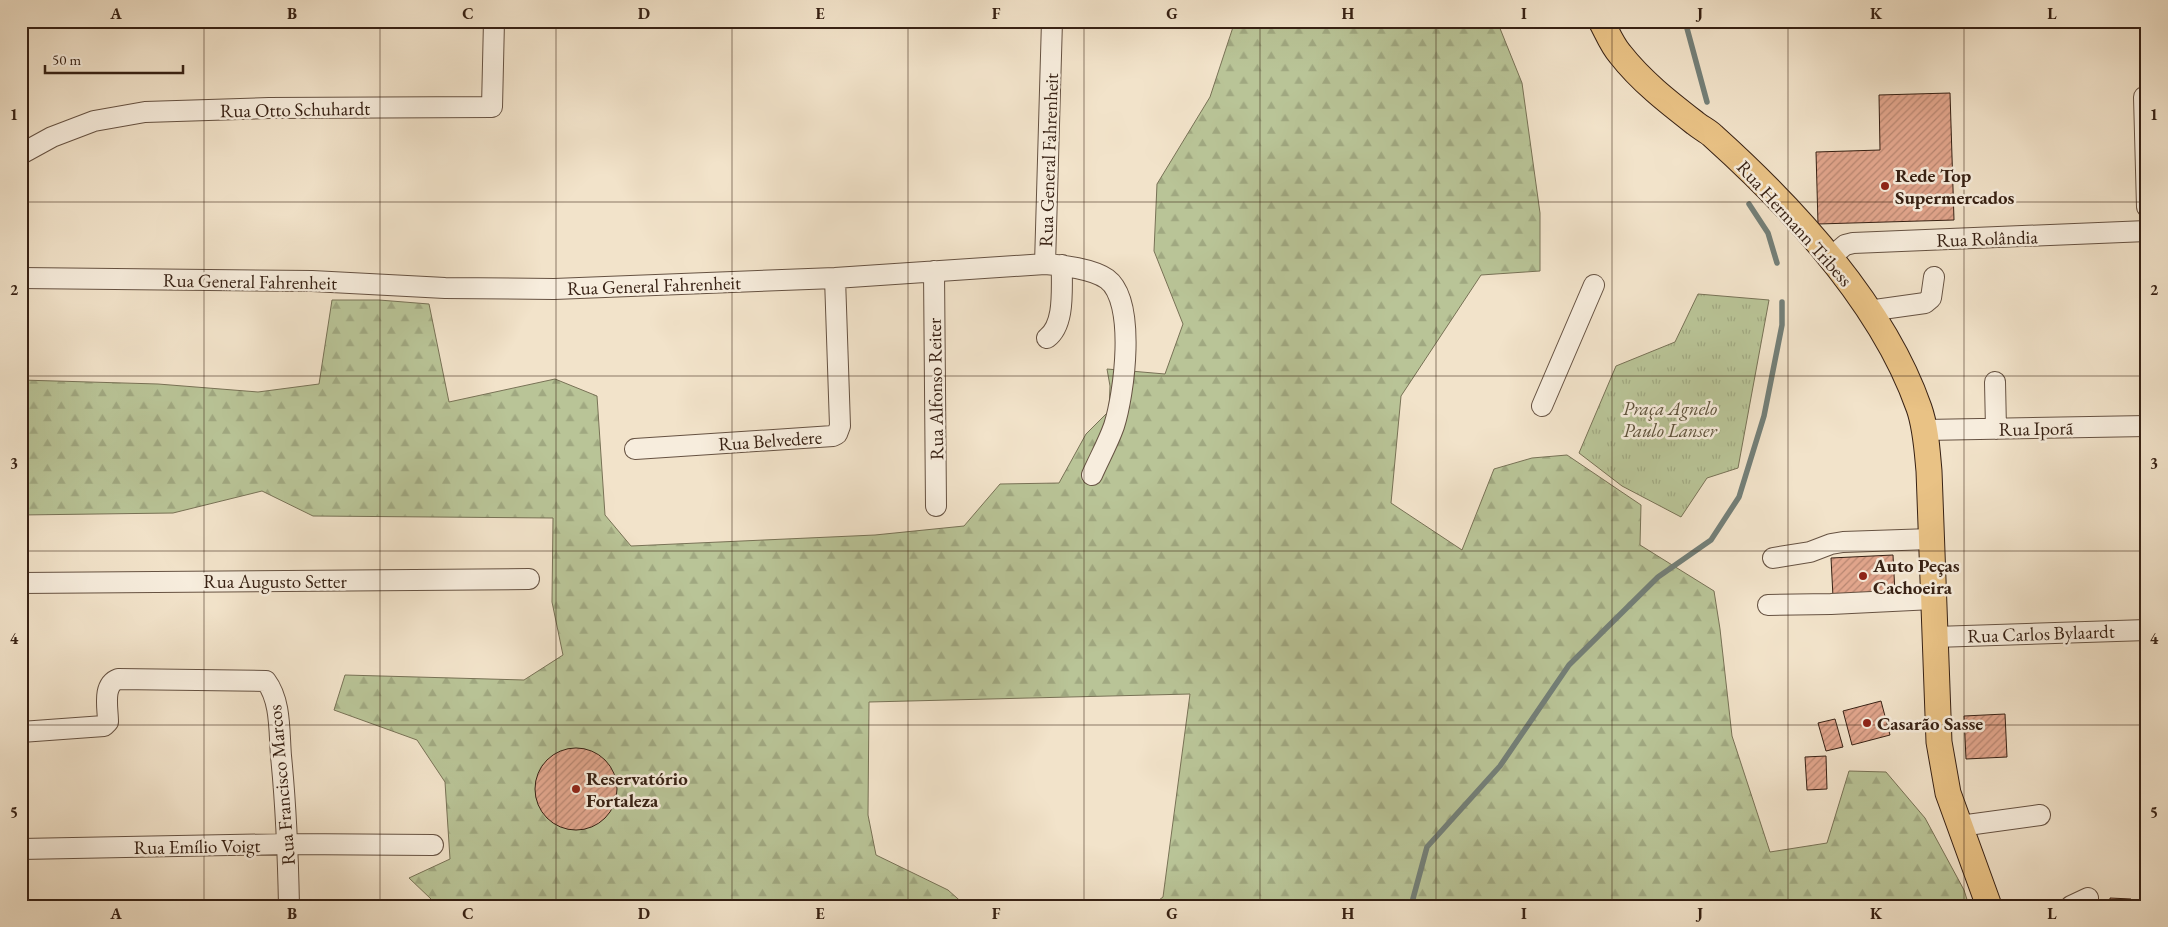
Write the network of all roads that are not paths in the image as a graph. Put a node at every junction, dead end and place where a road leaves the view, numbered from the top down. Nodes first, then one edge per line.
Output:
1 (494, 21) edge
2 (1052, 21) edge
3 (1601, 21) edge
4 (2144, 97) dead end
5 (21, 154) edge
6 (2147, 207) edge
7 (2147, 231) edge
8 (1831, 257) junction
9 (1053, 264) junction
10 (934, 271) junction
11 (1934, 277) dead end
12 (21, 278) edge
13 (835, 278) junction
14 (1594, 285) dead end
15 (1868, 311) junction
16 (1047, 338) dead end
17 (1995, 382) dead end
18 (1542, 406) dead end
19 (2147, 426) edge
20 (1996, 429) junction
21 (1925, 430) junction
22 (635, 448) dead end
23 (1092, 475) dead end
24 (936, 506) dead end
25 (1931, 539) junction
26 (1773, 558) dead end
27 (529, 579) dead end
28 (21, 583) edge
29 (1933, 599) junction
30 (1768, 605) dead end
31 (2147, 630) edge
32 (1935, 637) junction
33 (21, 732) edge
34 (2040, 814) dead end
35 (1960, 826) junction
36 (288, 844) junction
37 (433, 845) dead end
38 (21, 849) edge
39 (289, 906) edge
40 (1989, 906) edge

1 - 5 street, Rua Otto Schuhardt
2 - 9 street, Rua General Fahrenheit
3 - 8 main road, Rua Hermann Tribess
4 - 6 street
7 - 8 street, Rua Rolândia
8 - 15 main road, Rua Hermann Tribess
9 - 10 street, Rua General Fahrenheit
9 - 16 street
9 - 23 street
10 - 13 street, Rua General Fahrenheit
10 - 24 street, Rua Alfonso Reiter
11 - 15 street
12 - 13 street, Rua General Fahrenheit
13 - 22 street, Rua Belvedere
14 - 18 street
15 - 21 main road, Rua Hermann Tribess
17 - 20 street
19 - 20 street, Rua Iporã
20 - 21 street, Rua Iporã
21 - 25 main road, Rua Hermann Tribess
25 - 26 street
25 - 29 main road, Rua Hermann Tribess
27 - 28 street, Rua Augusto Setter
29 - 30 street
29 - 32 main road, Rua Hermann Tribess
31 - 32 street, Rua Carlos Bylaardt
32 - 35 main road, Rua Hermann Tribess
33 - 36 street, Rua Francisco Marcos
34 - 35 street
35 - 40 main road, Rua Hermann Tribess
36 - 37 street, Rua Emílio Voigt
36 - 38 street, Rua Emílio Voigt
36 - 39 street, Rua Francisco Marcos

